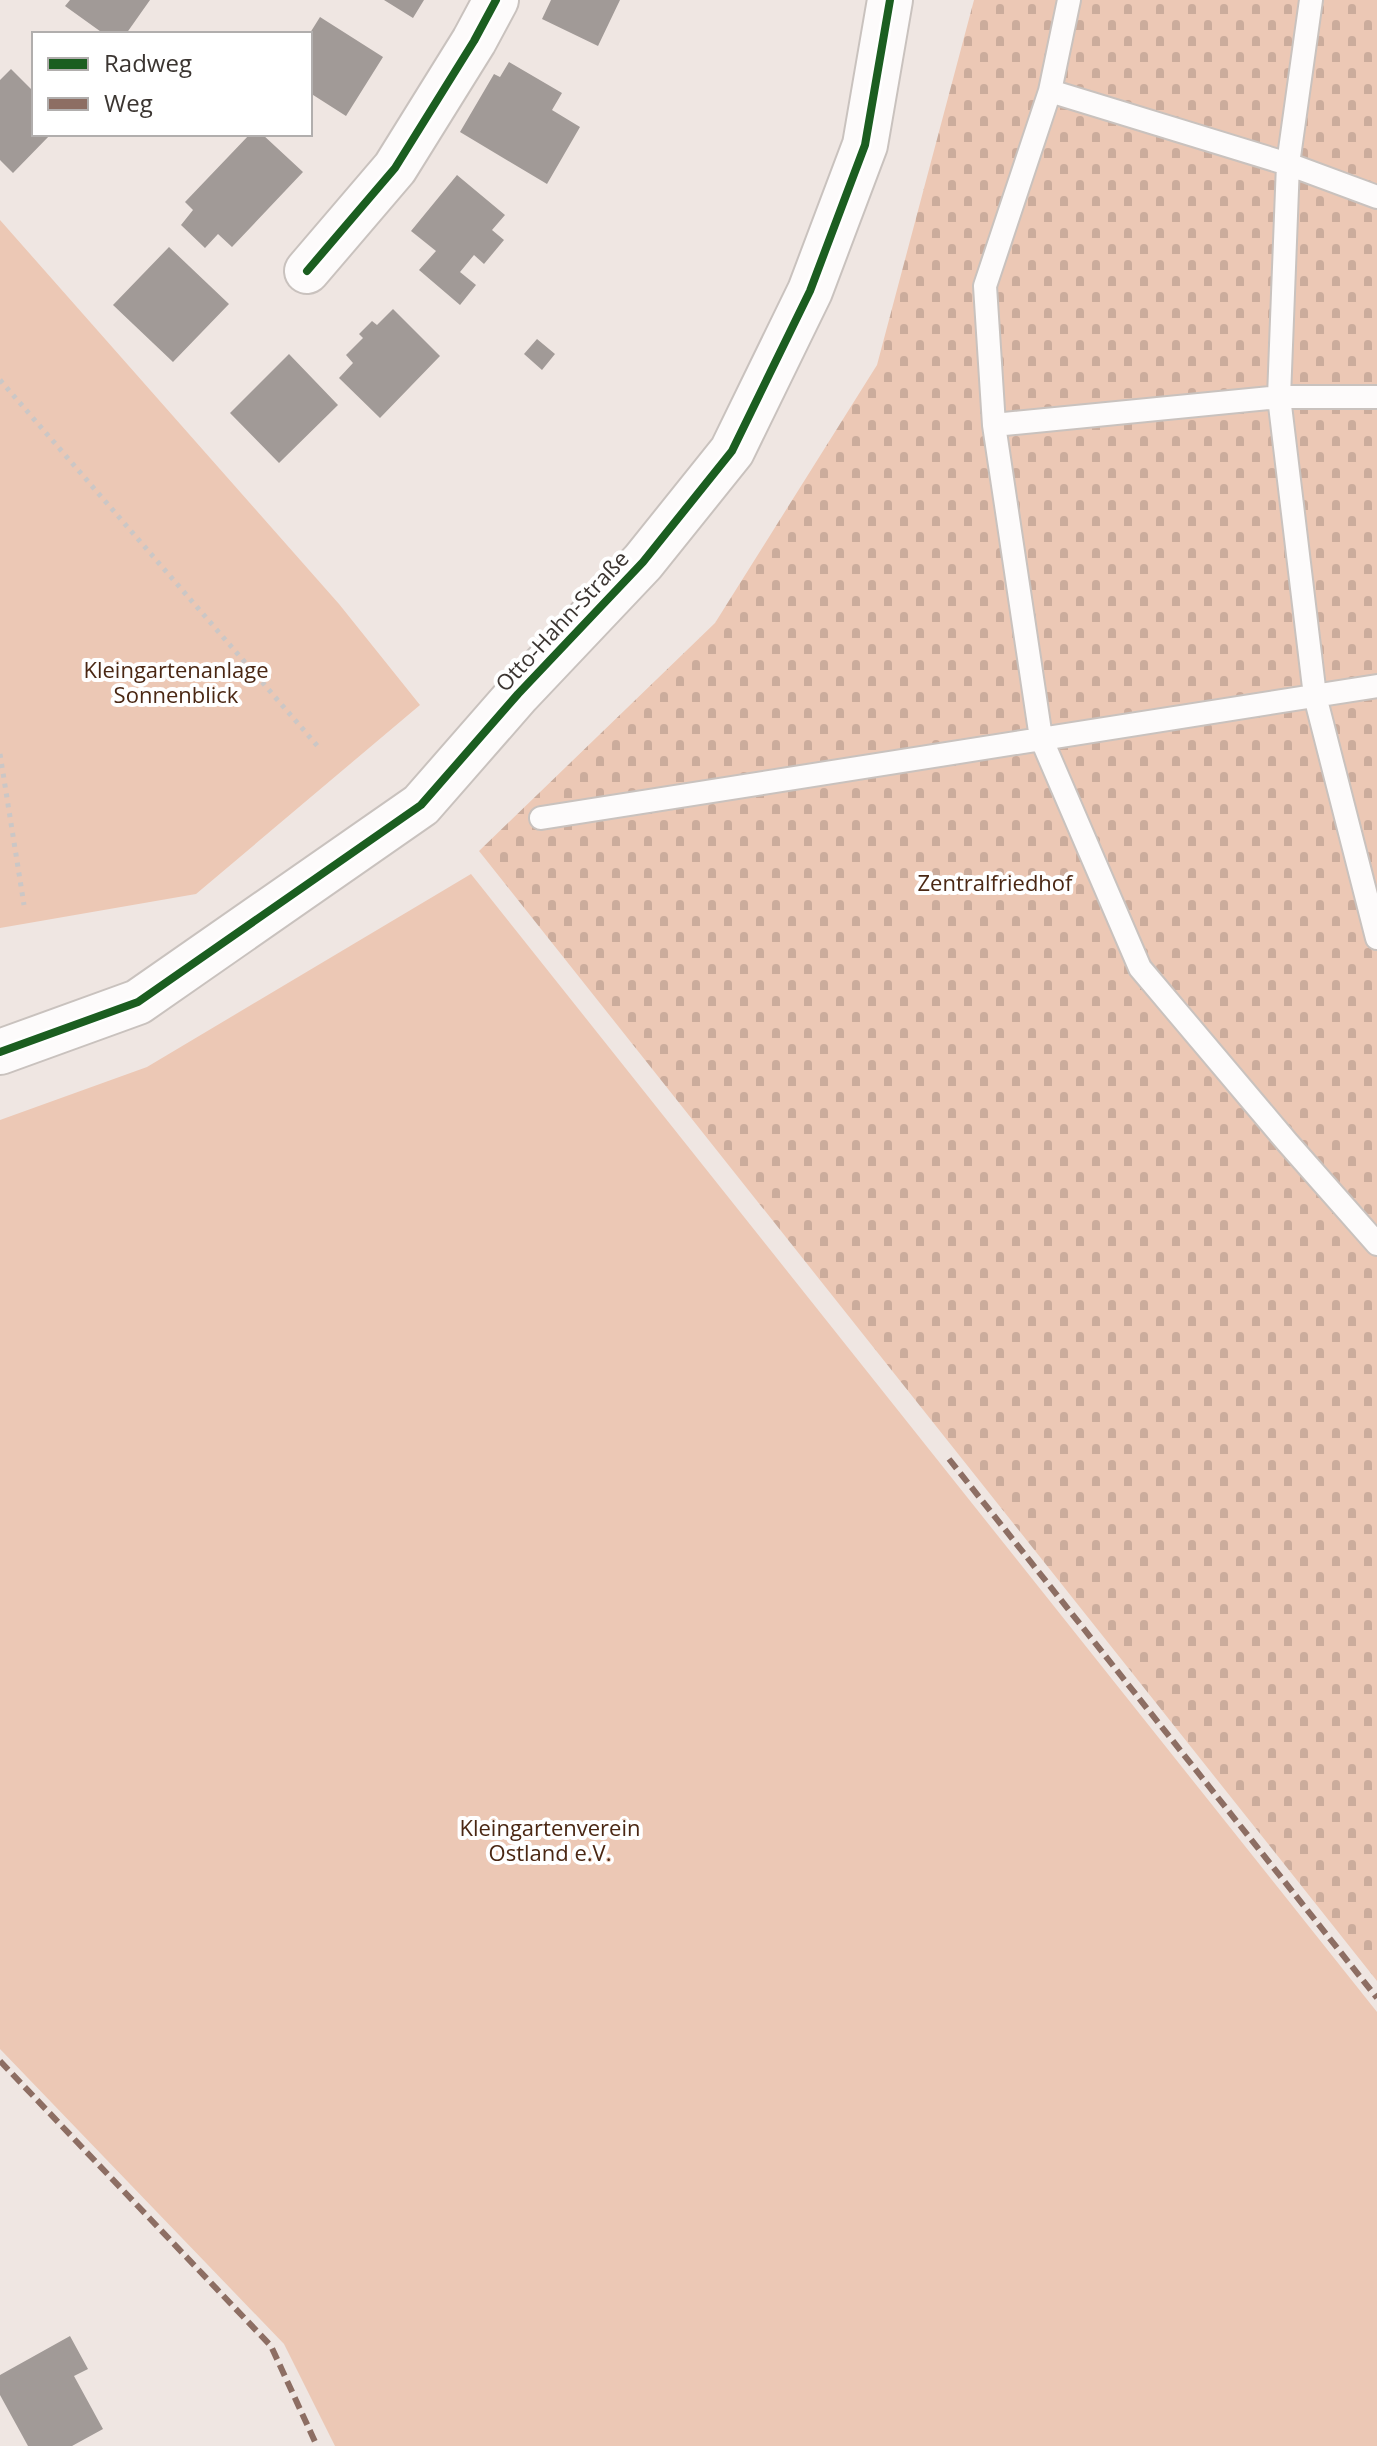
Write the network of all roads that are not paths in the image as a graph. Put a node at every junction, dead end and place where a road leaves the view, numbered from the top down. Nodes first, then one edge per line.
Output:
1 (496, 0) edge
2 (890, 0) edge
3 (1069, 0) edge
4 (1311, 0) edge
5 (1050, 91) junction
6 (1288, 164) junction
7 (1377, 197) edge
8 (307, 271) dead end
9 (1279, 397) junction
10 (1377, 397) edge
11 (994, 425) junction
12 (1377, 686) edge
13 (1315, 696) junction
14 (1041, 738) junction
15 (541, 818) dead end
16 (1377, 938) edge
17 (0, 1052) edge
18 (1377, 1244) edge

1 - 8 street
2 - 17 street, Otto-Hahn-Straße
3 - 5 lane
4 - 6 lane
5 - 6 lane
5 - 11 lane
6 - 7 lane
6 - 9 lane
9 - 10 lane
9 - 11 lane
9 - 13 lane
11 - 14 lane
12 - 13 lane
13 - 14 lane
13 - 16 lane
14 - 15 lane
14 - 18 lane

